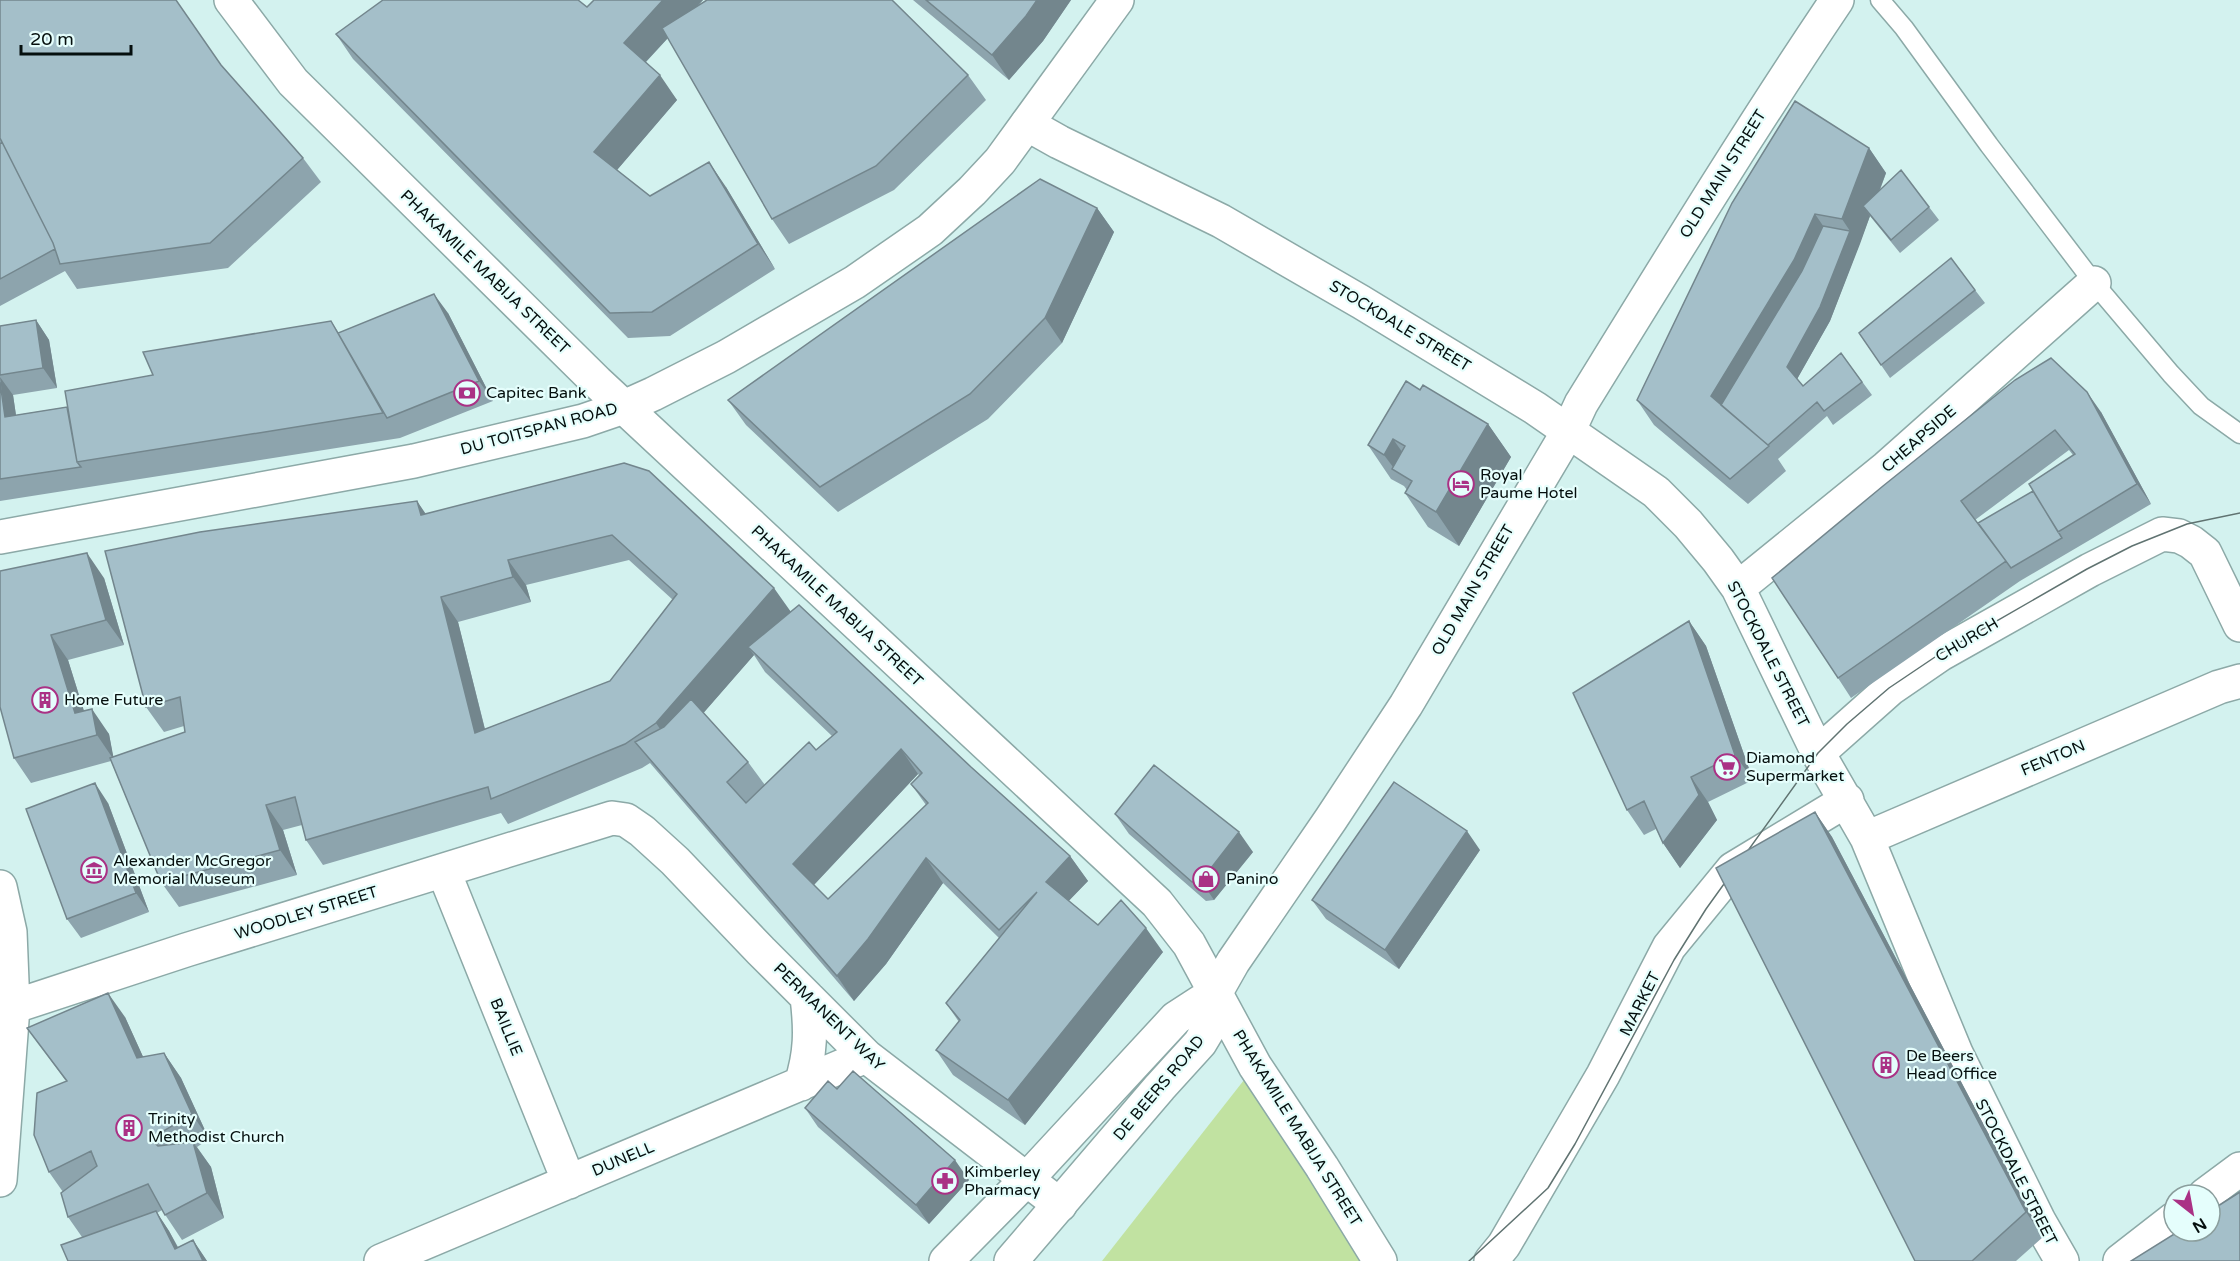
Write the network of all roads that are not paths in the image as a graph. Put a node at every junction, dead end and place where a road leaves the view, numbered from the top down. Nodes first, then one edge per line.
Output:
1 (231, 0) edge
2 (1117, 0) edge
3 (1837, 0) edge
4 (1880, 0) edge
5 (1027, 124) junction
6 (2094, 283) junction
7 (624, 407) junction
8 (1568, 432) junction
9 (2240, 434) edge
10 (0, 537) edge
11 (1738, 588) junction
12 (2240, 625) edge
13 (2240, 681) edge
14 (1818, 753) junction
15 (1847, 800) junction
16 (612, 818) joint
17 (1867, 838) junction
18 (444, 872) junction
19 (0, 887) edge
20 (1215, 992) junction
21 (807, 997) junction
22 (6, 1009) edge
23 (866, 1056) junction
24 (801, 1084) junction
25 (2240, 1169) edge
26 (1027, 1179) junction
27 (0, 1180) edge
28 (569, 1182) junction
29 (2221, 1183) edge
30 (1060, 1204) junction
31 (2162, 1228) edge
32 (381, 1261) edge
33 (946, 1261) edge
34 (1011, 1261) edge
35 (1380, 1261) edge
36 (1491, 1261) edge
37 (2062, 1261) edge
38 (2120, 1261) edge

1 - 7 street, PHAKAMILE MABIJA STREET
2 - 5 street, DU TOITSPAN ROAD
3 - 8 street, OLD MAIN STREET
4 - 6 lane
5 - 7 street, DU TOITSPAN ROAD
5 - 8 street, STOCKDALE STREET
6 - 9 lane
6 - 11 street, CHEAPSIDE
7 - 10 street, DU TOITSPAN ROAD
7 - 20 street, PHAKAMILE MABIJA STREET
8 - 11 street, STOCKDALE STREET
8 - 20 street, OLD MAIN STREET
11 - 14 street, STOCKDALE STREET
12 - 14 street, CHURCH
13 - 17 street, FENTON
14 - 15 street, STOCKDALE STREET
15 - 17 street, STOCKDALE STREET
15 - 36 street, MARKET
16 - 18 street, WOODLEY STREET
16 - 21 street, PERMANENT WAY
17 - 37 street, STOCKDALE STREET
18 - 22 street, WOODLEY STREET
18 - 28 street, BAILLIE
19 - 22 street
20 - 26 street, DE BEERS ROAD
20 - 30 street, DE BEERS ROAD
20 - 35 street, PHAKAMILE MABIJA STREET
21 - 23 street, PERMANENT WAY
21 - 24 street
22 - 27 street
23 - 24 street, DUNELL
23 - 26 street, PERMANENT WAY
24 - 28 street, DUNELL
25 - 29 street
26 - 30 street, PERMANENT WAY
26 - 33 street, DE BEERS ROAD
28 - 32 street, DUNELL
30 - 34 street, DE BEERS ROAD
31 - 38 street

